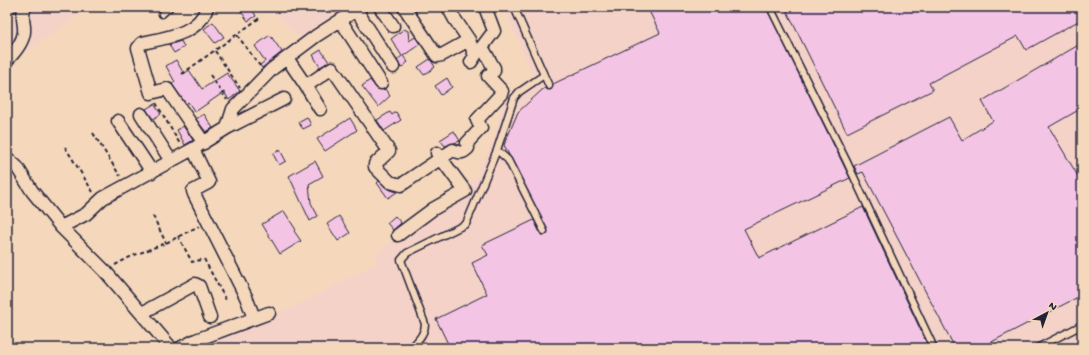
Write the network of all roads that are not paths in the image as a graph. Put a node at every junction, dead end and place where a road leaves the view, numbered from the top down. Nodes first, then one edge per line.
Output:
1 (17, 7) edge
2 (25, 7) edge
3 (170, 7) edge
4 (207, 7) edge
5 (380, 7) edge
6 (404, 7) edge
7 (448, 7) edge
8 (485, 7) edge
9 (514, 7) edge
10 (770, 7) edge
11 (359, 9) edge
12 (7, 10) edge
13 (162, 14) dead end
14 (341, 21) junction
15 (393, 26) dead end
16 (469, 40) junction
17 (287, 58) junction
18 (7, 60) edge
19 (472, 62) dead end
20 (393, 67) dead end
21 (544, 75) junction
22 (381, 83) dead end
23 (306, 86) junction
24 (549, 86) dead end
25 (284, 99) dead end
26 (320, 109) dead end
27 (141, 114) dead end
28 (118, 121) dead end
29 (227, 128) junction
30 (194, 148) junction
31 (497, 150) junction
32 (439, 155) junction
33 (7, 158) edge
34 (171, 161) junction
35 (152, 172) junction
36 (61, 227) junction
37 (544, 231) dead end
38 (398, 235) dead end
39 (269, 312) dead end
40 (142, 313) junction
41 (210, 317) dead end
42 (254, 318) junction
43 (1082, 325) edge
44 (171, 348) edge
45 (180, 348) edge
46 (410, 348) edge
47 (934, 348) edge
48 (1037, 348) edge

1 - 12 lane
2 - 18 street
3 - 13 lane
4 - 30 street
5 - 15 street
6 - 16 street
7 - 16 street
8 - 32 street
9 - 21 lane
10 - 47 lane
11 - 14 street
11 - 20 street
14 - 17 street
14 - 22 street
16 - 19 street
17 - 23 street
17 - 29 street
21 - 24 lane
21 - 31 lane
23 - 26 street
23 - 32 street
25 - 29 street
27 - 34 street
28 - 35 street
29 - 30 street
30 - 34 street
30 - 42 street
31 - 37 lane
31 - 46 lane
32 - 38 street
33 - 36 street
34 - 35 street
35 - 36 street
36 - 40 street
39 - 42 street
40 - 41 street
40 - 44 street
42 - 45 street
43 - 48 lane

